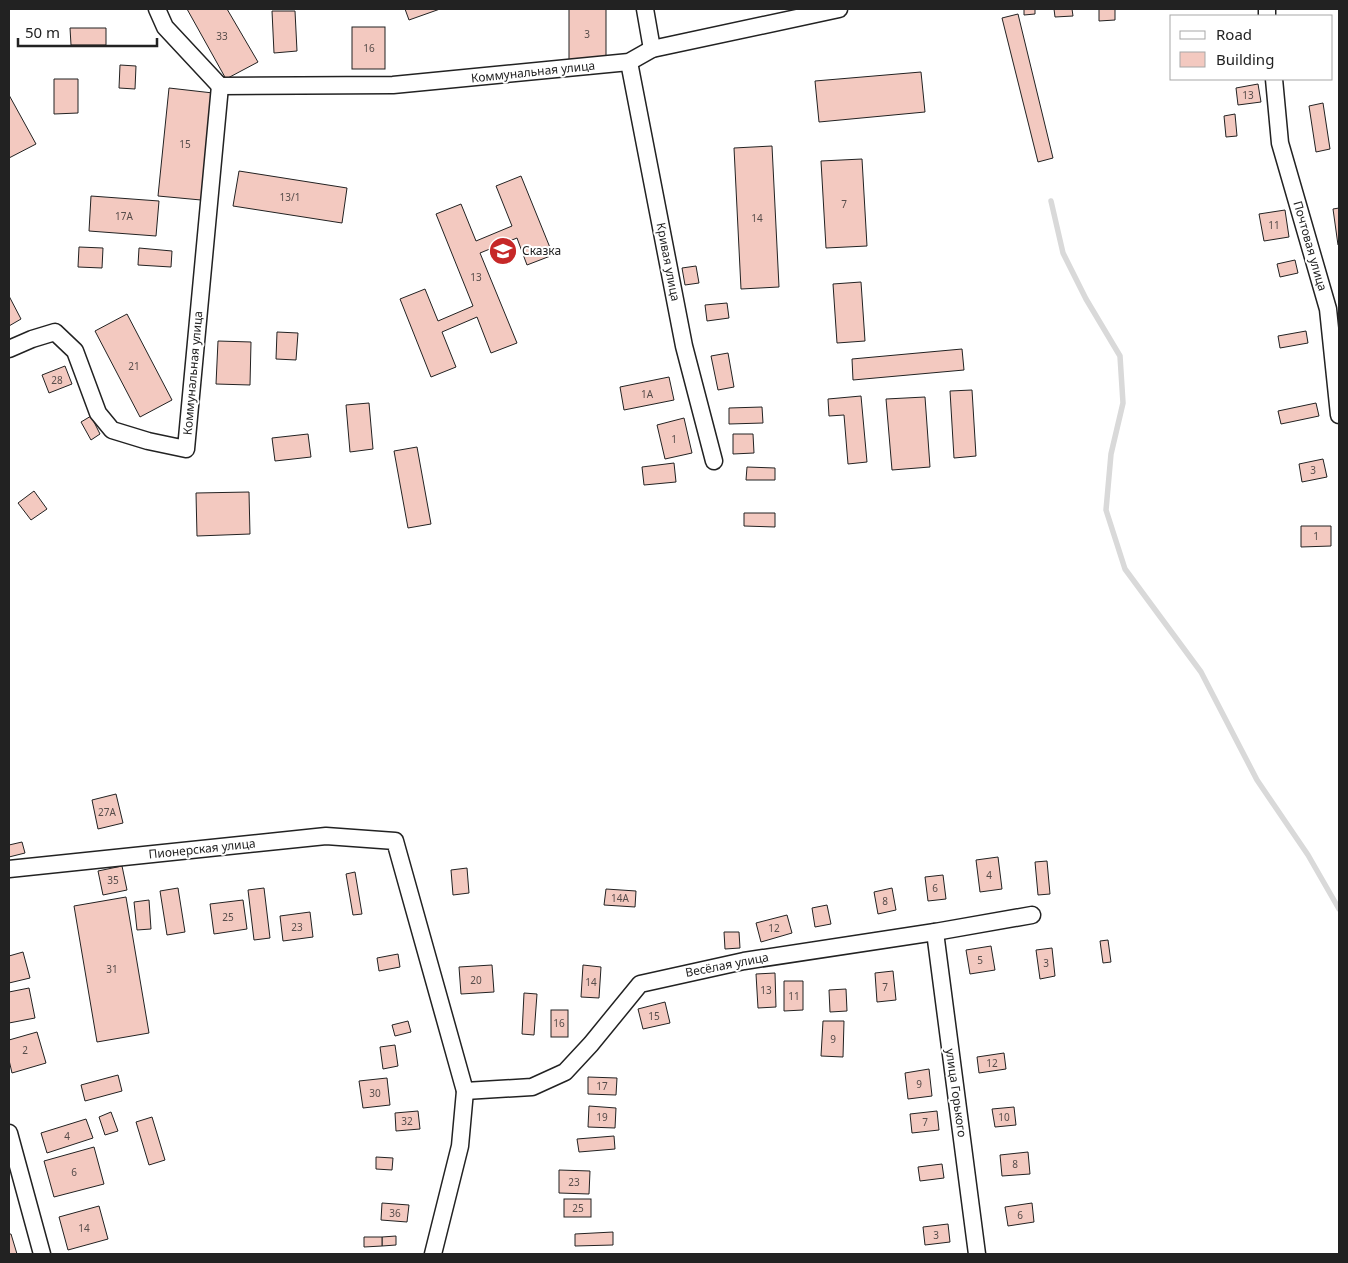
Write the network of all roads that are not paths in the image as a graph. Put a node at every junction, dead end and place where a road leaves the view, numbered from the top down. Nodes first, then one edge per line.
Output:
1 (157, 9) edge
2 (645, 9) edge
3 (839, 9) edge
4 (652, 49) junction
5 (630, 62) junction
6 (1274, 80) edge
7 (220, 86) junction
8 (1334, 308) edge
9 (9, 349) edge
10 (1339, 415) edge
11 (714, 461) dead end
12 (9, 869) edge
13 (1032, 915) dead end
14 (935, 932) junction
15 (465, 1091) junction
16 (9, 1133) edge
17 (42, 1254) edge
18 (433, 1254) edge
19 (977, 1254) edge

1 - 7 street
2 - 4 street
3 - 4 street, Коммунальная улица
4 - 5 street, Коммунальная улица
5 - 7 street, Коммунальная улица
5 - 11 street, Кривая улица
6 - 8 street, Почтовая улица
7 - 9 street, Коммунальная улица
8 - 10 street, Почтовая улица
12 - 15 street, Пионерская улица
13 - 14 street, Весёлая улица
14 - 15 street, Весёлая улица
14 - 19 street, улица Горького
15 - 18 street
16 - 17 street

